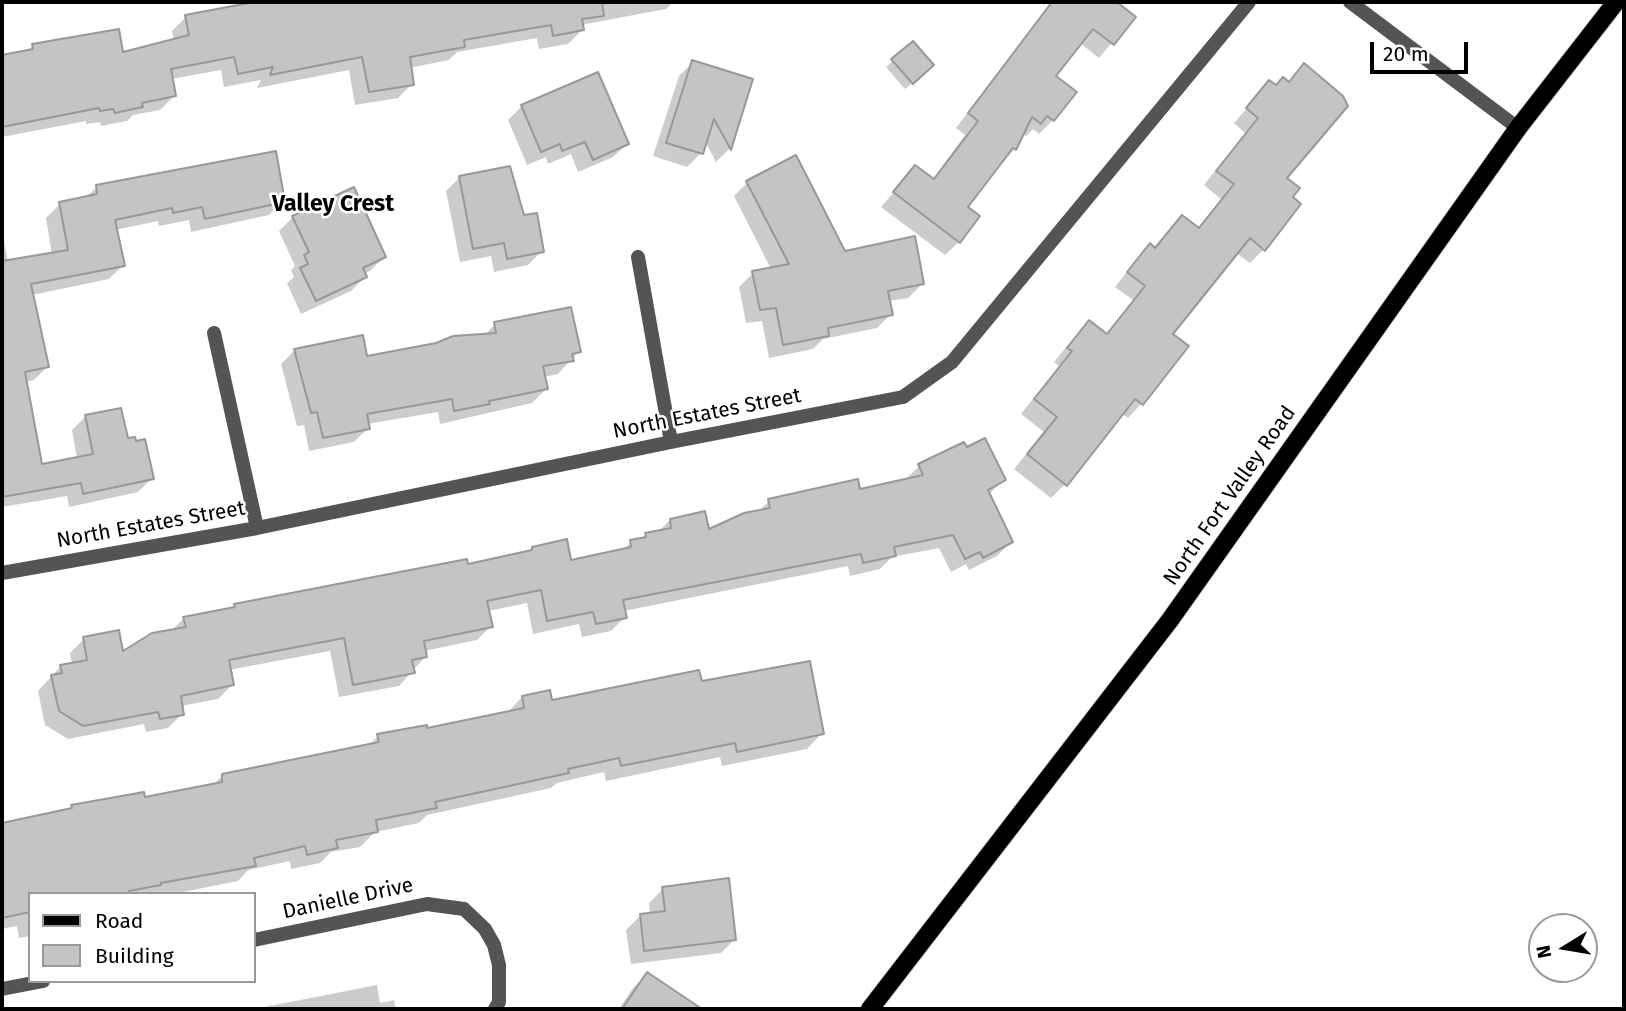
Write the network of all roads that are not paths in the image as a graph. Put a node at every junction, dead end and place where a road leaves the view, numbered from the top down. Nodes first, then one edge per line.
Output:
1 (1249, 2) edge
2 (1350, 2) edge
3 (1616, 2) edge
4 (1518, 128) junction
5 (638, 257) dead end
6 (214, 333) dead end
7 (671, 442) junction
8 (257, 528) junction
9 (2, 573) edge
10 (256, 940) edge
11 (33, 983) edge
12 (2, 989) edge
13 (495, 1009) edge
14 (870, 1009) edge

1 - 7 street, North Estates Street
2 - 4 street
3 - 4 main road, North Fort Valley Road
4 - 14 main road, North Fort Valley Road
5 - 7 street
6 - 8 street
7 - 8 street, North Estates Street
8 - 9 street, North Estates Street
10 - 13 street, Danielle Drive
11 - 12 street

